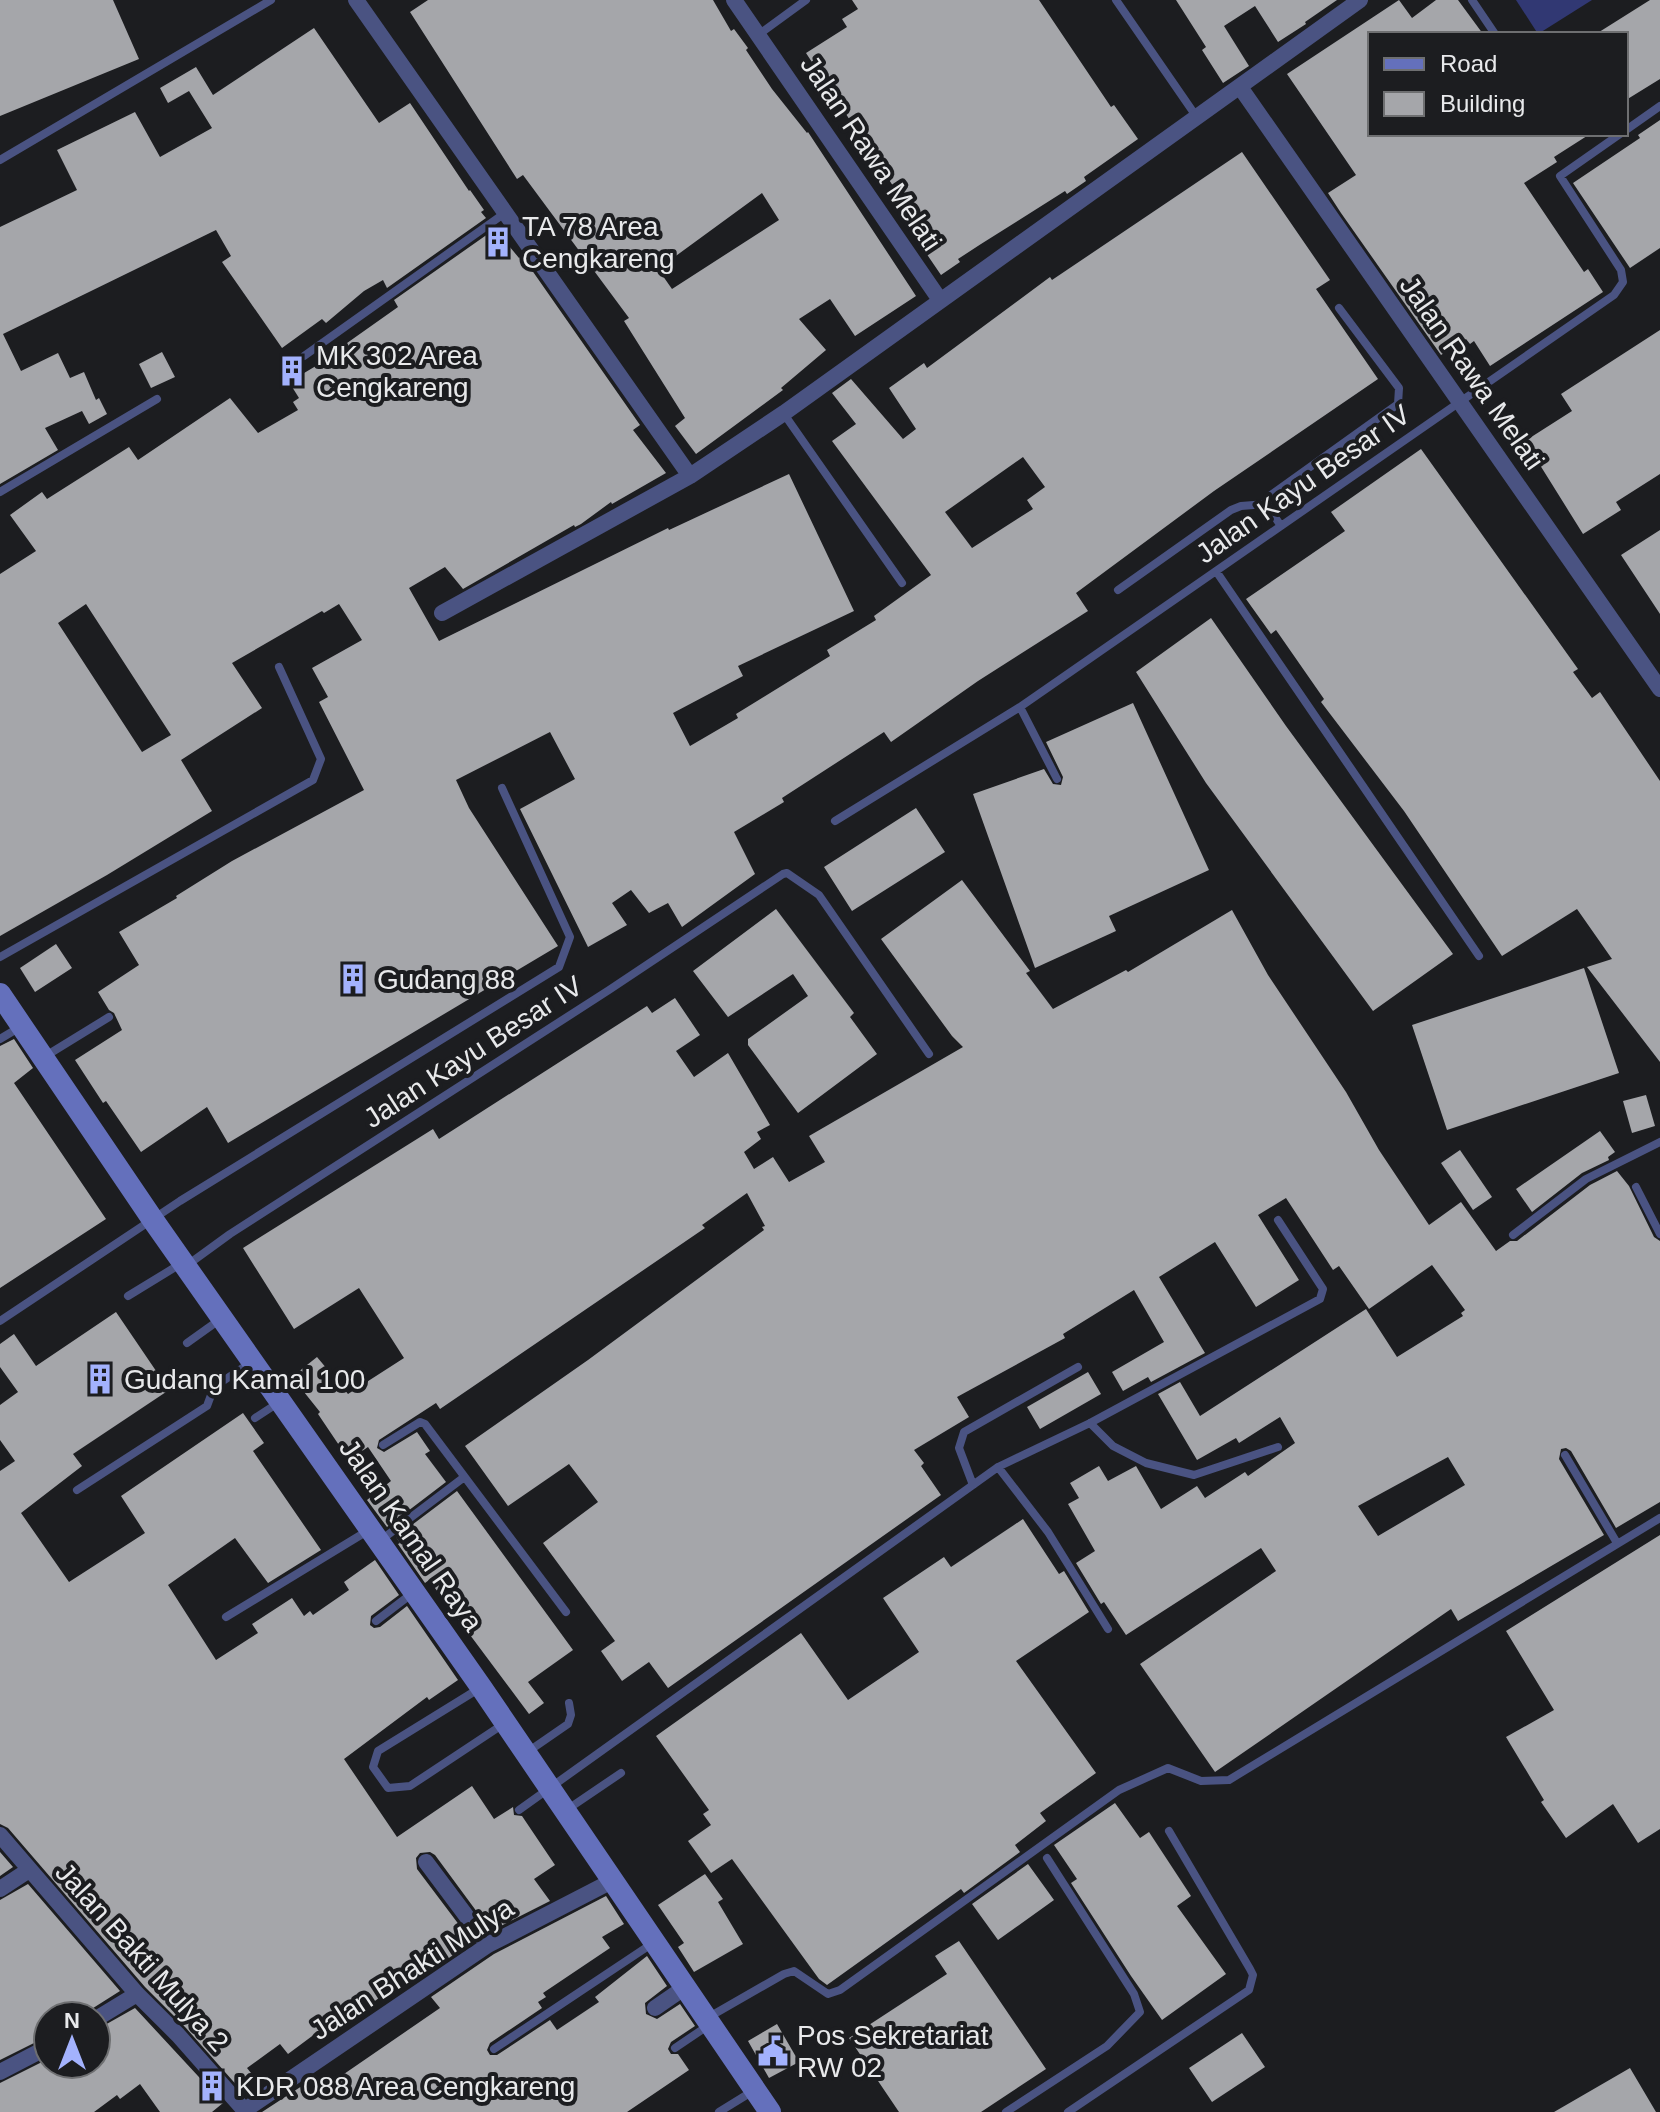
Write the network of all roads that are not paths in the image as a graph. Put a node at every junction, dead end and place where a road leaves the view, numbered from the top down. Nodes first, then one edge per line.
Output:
1 (271, 0) edge
2 (356, 0) edge
3 (734, 0) edge
4 (806, 0) edge
5 (1116, 0) edge
6 (1360, 0) edge
7 (1472, 0) edge
8 (1494, 32) edge
9 (758, 35) junction
10 (1240, 87) junction
11 (1660, 106) edge
12 (1197, 117) junction
13 (1628, 129) edge
14 (1617, 136) edge
15 (0, 160) edge
16 (505, 212) junction
17 (940, 300) junction
18 (1339, 308) dead end
19 (304, 356) dead end
20 (157, 399) dead end
21 (1461, 402) junction
22 (784, 413) junction
23 (690, 476) junction
24 (0, 492) edge
25 (1266, 504) junction
26 (1281, 526) junction
27 (1216, 571) junction
28 (902, 583) dead end
29 (1118, 590) dead end
30 (442, 613) dead end
31 (279, 667) dead end
32 (1660, 689) edge
33 (1020, 707) junction
34 (1057, 779) dead end
35 (502, 788) dead end
36 (835, 821) dead end
37 (1479, 956) dead end
38 (0, 957) edge
39 (0, 994) edge
40 (109, 1017) dead end
41 (21, 1026) junction
42 (0, 1039) edge
43 (929, 1054) dead end
44 (43, 1057) junction
45 (1660, 1142) edge
46 (1636, 1187) dead end
47 (153, 1220) junction
48 (1278, 1220) dead end
49 (1660, 1234) edge
50 (1513, 1235) dead end
51 (185, 1264) junction
52 (128, 1296) dead end
53 (223, 1317) junction
54 (0, 1321) edge
55 (187, 1343) dead end
56 (254, 1361) junction
57 (1078, 1367) dead end
58 (281, 1401) junction
59 (255, 1418) dead end
60 (1090, 1423) junction
61 (383, 1445) dead end
62 (1278, 1447) dead end
63 (1565, 1455) dead end
64 (998, 1467) junction
65 (463, 1478) junction
66 (973, 1485) junction
67 (77, 1490) dead end
68 (1660, 1518) edge
69 (374, 1535) junction
70 (1617, 1543) junction
71 (414, 1592) junction
72 (566, 1612) dead end
73 (226, 1617) dead end
74 (376, 1621) dead end
75 (1108, 1629) dead end
76 (481, 1687) junction
77 (569, 1703) dead end
78 (505, 1723) junction
79 (526, 1753) junction
80 (621, 1773) dead end
81 (550, 1789) junction
82 (519, 1810) dead end
83 (565, 1811) junction
84 (1169, 1831) dead end
85 (0, 1835) edge
86 (1047, 1858) dead end
87 (426, 1862) dead end
88 (29, 1870) junction
89 (612, 1881) junction
90 (0, 1889) edge
91 (654, 1942) junction
92 (488, 1945) junction
93 (684, 1988) junction
94 (137, 1994) junction
95 (655, 2008) dead end
96 (112, 2009) edge
97 (708, 2022) junction
98 (675, 2048) dead end
99 (494, 2049) dead end
100 (32, 2055) edge
101 (0, 2072) edge
102 (755, 2090) junction
103 (245, 2111) edge
104 (719, 2112) edge
105 (770, 2112) edge
106 (1006, 2112) edge
107 (1068, 2112) edge

1 - 15 lane
2 - 16 street
3 - 9 street, Jalan Rawa Melati
4 - 9 lane
5 - 12 lane
6 - 10 street
7 - 8 lane
9 - 17 street, Jalan Rawa Melati
10 - 12 street
10 - 21 street, Jalan Rawa Melati
11 - 13 lane
12 - 17 street
14 - 21 lane, Jalan Kayu Besar IV
16 - 19 lane
16 - 23 street
17 - 22 street
18 - 25 lane
20 - 24 lane
21 - 26 lane, Jalan Kayu Besar IV
21 - 32 street, Jalan Rawa Melati
22 - 23 street
22 - 28 lane
23 - 30 street
25 - 26 lane
25 - 29 lane
26 - 27 lane, Jalan Kayu Besar IV
27 - 33 lane, Jalan Kayu Besar IV
27 - 37 lane
31 - 38 lane
33 - 34 lane
33 - 36 lane, Jalan Kayu Besar IV
35 - 47 lane
39 - 41 main road, Jalan Kamal Raya
40 - 44 lane
41 - 42 lane
41 - 44 main road, Jalan Kamal Raya
43 - 51 lane, Jalan Kayu Besar IV
44 - 47 main road, Jalan Kamal Raya
45 - 50 lane
46 - 49 lane
47 - 51 main road, Jalan Kamal Raya
47 - 54 lane
48 - 60 lane
51 - 52 lane, Jalan Kayu Besar IV
51 - 53 main road, Jalan Kamal Raya
53 - 55 lane
53 - 56 main road, Jalan Kamal Raya
56 - 58 main road, Jalan Kamal Raya
56 - 67 lane
57 - 66 lane
58 - 59 lane
58 - 69 main road, Jalan Kamal Raya
60 - 62 lane
60 - 64 lane
61 - 65 lane
63 - 70 lane
64 - 66 lane
64 - 75 lane
65 - 69 lane
65 - 72 lane
66 - 81 lane
68 - 70 lane
69 - 71 main road, Jalan Kamal Raya
69 - 73 lane
70 - 97 lane
71 - 74 lane
71 - 76 main road, Jalan Kamal Raya
76 - 78 main road, Jalan Kamal Raya
76 - 78 lane
77 - 79 lane
78 - 79 main road, Jalan Kamal Raya
79 - 81 main road, Jalan Kamal Raya
80 - 83 lane
81 - 82 lane
81 - 83 main road, Jalan Kamal Raya
83 - 89 main road, Jalan Kamal Raya
84 - 107 lane
85 - 88 street, Jalan Bakti Mulya 2
86 - 106 lane
87 - 92 street
88 - 90 street
88 - 94 street, Jalan Bakti Mulya 2
89 - 91 main road, Jalan Kamal Raya
89 - 92 street, Jalan Bhakti Mulya
91 - 93 main road, Jalan Kamal Raya
91 - 99 lane
92 - 103 street, Jalan Bhakti Mulya
93 - 95 street
93 - 97 main road, Jalan Kamal Raya
94 - 96 street
94 - 103 street, Jalan Bakti Mulya 2
97 - 98 lane
97 - 102 main road, Jalan Kamal Raya
100 - 101 street
102 - 104 lane
102 - 105 main road, Jalan Kamal Raya

